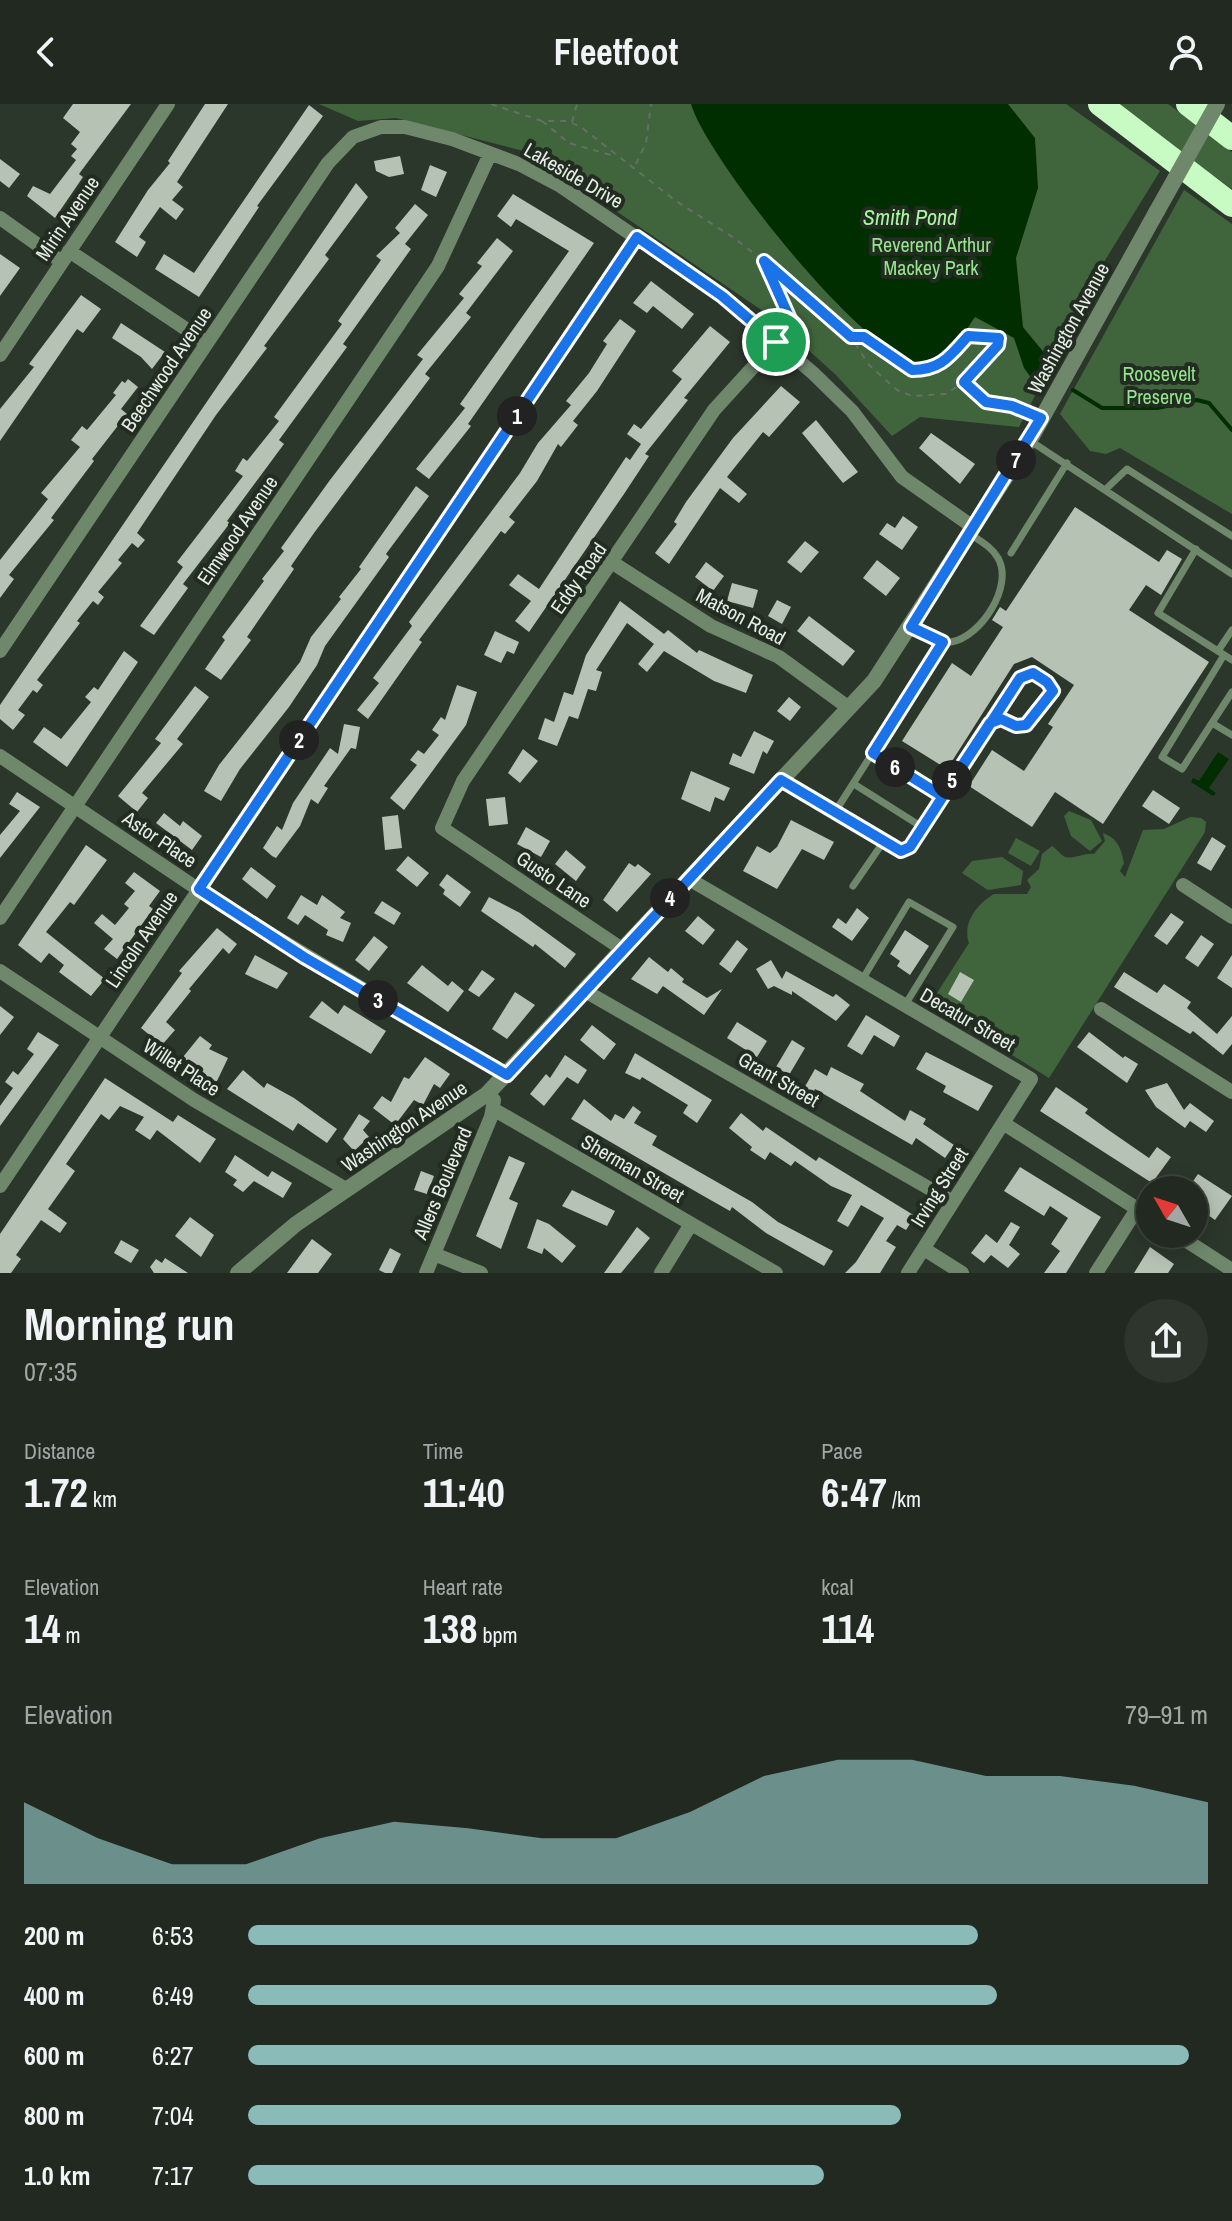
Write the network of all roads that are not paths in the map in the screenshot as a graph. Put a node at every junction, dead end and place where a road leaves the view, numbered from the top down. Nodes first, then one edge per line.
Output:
1 (168, 104) edge
2 (1100, 104) edge
3 (1188, 104) edge
4 (1217, 104) edge
5 (381, 127) joint
6 (1232, 138) edge
7 (490, 154) junction
8 (1232, 205) edge
9 (0, 218) edge
10 (637, 237) junction
11 (66, 256) junction
12 (776, 342) junction
13 (207, 343) junction
14 (0, 355) edge
15 (1029, 440) junction
16 (1067, 463) junction
17 (1107, 488) junction
18 (971, 530) junction
19 (1232, 536) edge
20 (1196, 549) junction
21 (1011, 553) dead end
22 (613, 563) junction
23 (1232, 574) edge
24 (911, 627) junction
25 (1232, 630) edge
26 (943, 642) junction
27 (0, 651) edge
28 (1221, 653) junction
29 (1232, 660) edge
30 (1232, 692) edge
31 (849, 708) junction
32 (990, 723) junction
33 (1212, 723) junction
34 (1232, 735) edge
35 (873, 753) junction
36 (0, 756) edge
37 (781, 780) junction
38 (854, 784) junction
39 (942, 796) junction
40 (76, 806) junction
41 (835, 812) junction
42 (922, 827) junction
43 (884, 841) junction
44 (463, 842) joint
45 (689, 879) junction
46 (1183, 885) dead end
47 (853, 886) dead end
48 (199, 889) junction
49 (1232, 917) edge
50 (0, 918) edge
51 (622, 949) junction
52 (0, 971) edge
53 (862, 980) junction
54 (585, 991) junction
55 (905, 1005) junction
56 (1101, 1009) dead end
57 (99, 1038) junction
58 (502, 1080) junction
59 (1232, 1092) edge
60 (493, 1109) junction
61 (1003, 1123) junction
62 (0, 1186) edge
63 (346, 1189) junction
64 (953, 1202) junction
65 (1136, 1208) edge
66 (1136, 1223) edge
67 (691, 1224) junction
68 (1198, 1248) edge
69 (924, 1249) junction
70 (434, 1254) junction
71 (1232, 1270) edge
72 (238, 1273) edge
73 (426, 1273) edge
74 (481, 1273) edge
75 (661, 1273) edge
76 (776, 1273) edge
77 (908, 1273) edge
78 (962, 1273) edge
79 (1096, 1273) edge

1 - 11 street, Mirin Avenue
2 - 8 highway
3 - 6 highway
4 - 15 street, Washington Avenue, bridge
5 - 7 street, Lakeside Drive
5 - 13 street, Beechwood Avenue
7 - 10 street, Lakeside Drive
7 - 40 street, Elmwood Avenue
9 - 11 street
10 - 12 street, Lakeside Drive
10 - 48 street, Lincoln Avenue
11 - 13 street
11 - 14 street, Mirin Avenue
12 - 18 street, Lakeside Drive
12 - 22 street, Eddy Road
13 - 27 street, Beechwood Avenue
15 - 16 lane
15 - 18 street, Washington Avenue
16 - 17 lane
16 - 21 lane
17 - 19 lane
17 - 20 lane
18 - 24 street, Washington Avenue
18 - 26 lane
20 - 23 lane
20 - 28 lane
22 - 31 street, Matson Road
22 - 44 street, Eddy Road
24 - 26 lane
24 - 31 street, Washington Avenue
25 - 28 lane
26 - 35 lane
28 - 29 lane
28 - 33 lane
30 - 33 lane
31 - 37 street, Washington Avenue
32 - 32 lane
32 - 39 lane
33 - 34 lane
35 - 38 lane
35 - 39 lane
36 - 40 street, Astor Place
37 - 41 lane
37 - 45 street, Washington Avenue
38 - 41 lane
38 - 42 lane
39 - 42 lane
40 - 48 street, Astor Place
40 - 50 street, Elmwood Avenue
41 - 43 lane
42 - 43 lane
43 - 47 lane
44 - 51 street, Gusto Lane
45 - 51 street, Washington Avenue
45 - 53 street, Decatur Street
46 - 49 street
48 - 57 street, Lincoln Avenue
48 - 58 street, Astor Place
51 - 54 street, Washington Avenue
52 - 57 street, Willet Place
53 - 55 street, Decatur Street
53 - 55 lane
54 - 58 street, Washington Avenue
54 - 64 street, Grant Street
55 - 61 street, Decatur Street
56 - 59 street
57 - 62 street, Lincoln Avenue
57 - 63 street, Willet Place
58 - 60 street
58 - 63 street, Washington Avenue
60 - 67 street, Sherman Street
60 - 70 street, Allers Boulevard
61 - 64 street, Irving Street
61 - 65 street
63 - 72 street, Washington Avenue
64 - 69 street, Irving Street
66 - 79 street
67 - 75 street
67 - 76 street, Sherman Street
68 - 71 street
69 - 77 street, Irving Street
69 - 78 street
70 - 73 street, Allers Boulevard
70 - 74 street

